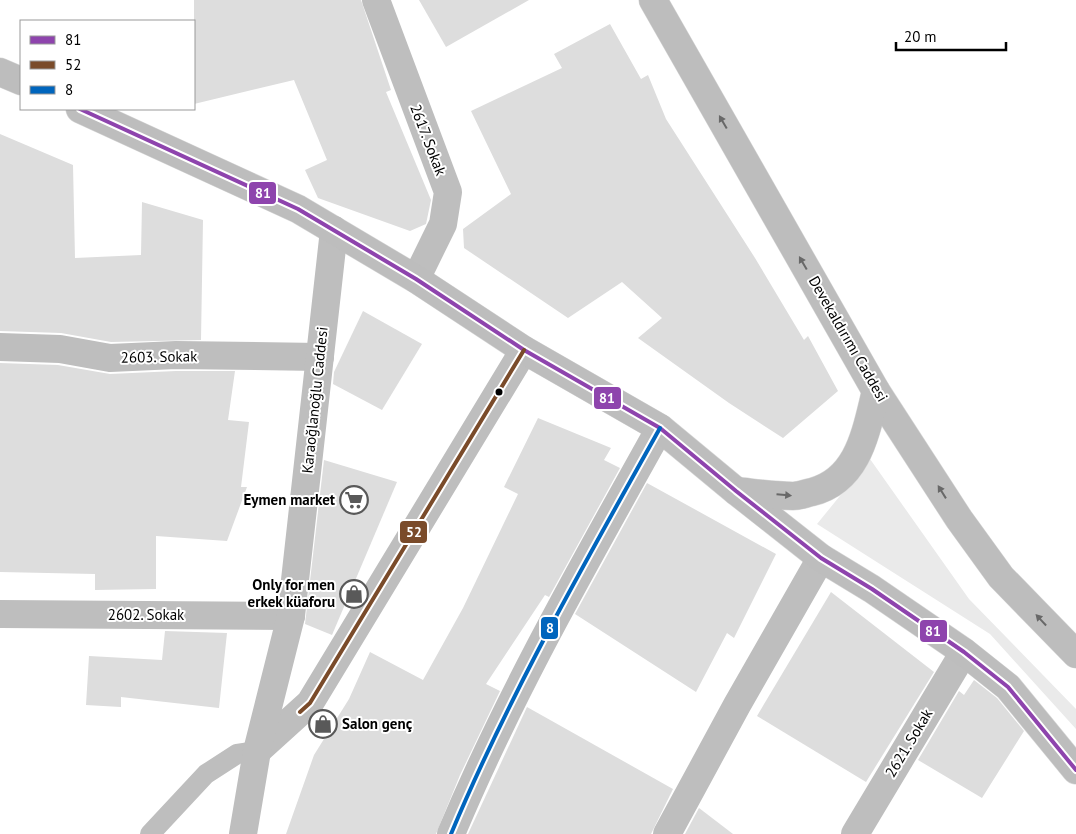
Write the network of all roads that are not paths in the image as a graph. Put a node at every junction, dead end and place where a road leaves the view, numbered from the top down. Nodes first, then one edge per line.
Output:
1 (376, 0) edge
2 (653, 0) edge
3 (0, 72) edge
4 (20, 82) edge
5 (82, 110) edge
6 (334, 230) junction
7 (416, 279) junction
8 (0, 347) edge
9 (524, 350) junction
10 (320, 357) junction
11 (876, 391) junction
12 (660, 428) junction
13 (736, 491) junction
14 (821, 558) junction
15 (0, 614) edge
16 (291, 616) junction
17 (964, 652) junction
18 (1076, 654) edge
19 (257, 751) junction
20 (1076, 770) edge
21 (150, 834) edge
22 (243, 834) edge
23 (451, 834) edge
24 (667, 834) edge
25 (855, 834) edge

1 - 7 street, 2617. Sokak
11 -> 2 main road, Devekaldırımı Caddesi
3 - 4 main road
5 - 6 main road
6 - 7 main road
6 - 10 street, Karaoğlanoğlu Caddesi
7 - 9 main road
8 - 10 street, 2603. Sokak
9 - 12 main road
9 - 19 street
10 - 16 street, Karaoğlanoğlu Caddesi
13 -> 11 main road
18 -> 11 main road, Devekaldırımı Caddesi
12 - 13 main road
12 - 23 street
13 - 14 main road
14 - 17 main road
14 - 24 street
15 - 16 street, 2602. Sokak
16 - 19 street, Karaoğlanoğlu Caddesi
17 - 20 main road
17 - 25 street, 2621. Sokak
19 - 21 lane
19 - 22 street, Karaoğlanoğlu Caddesi

